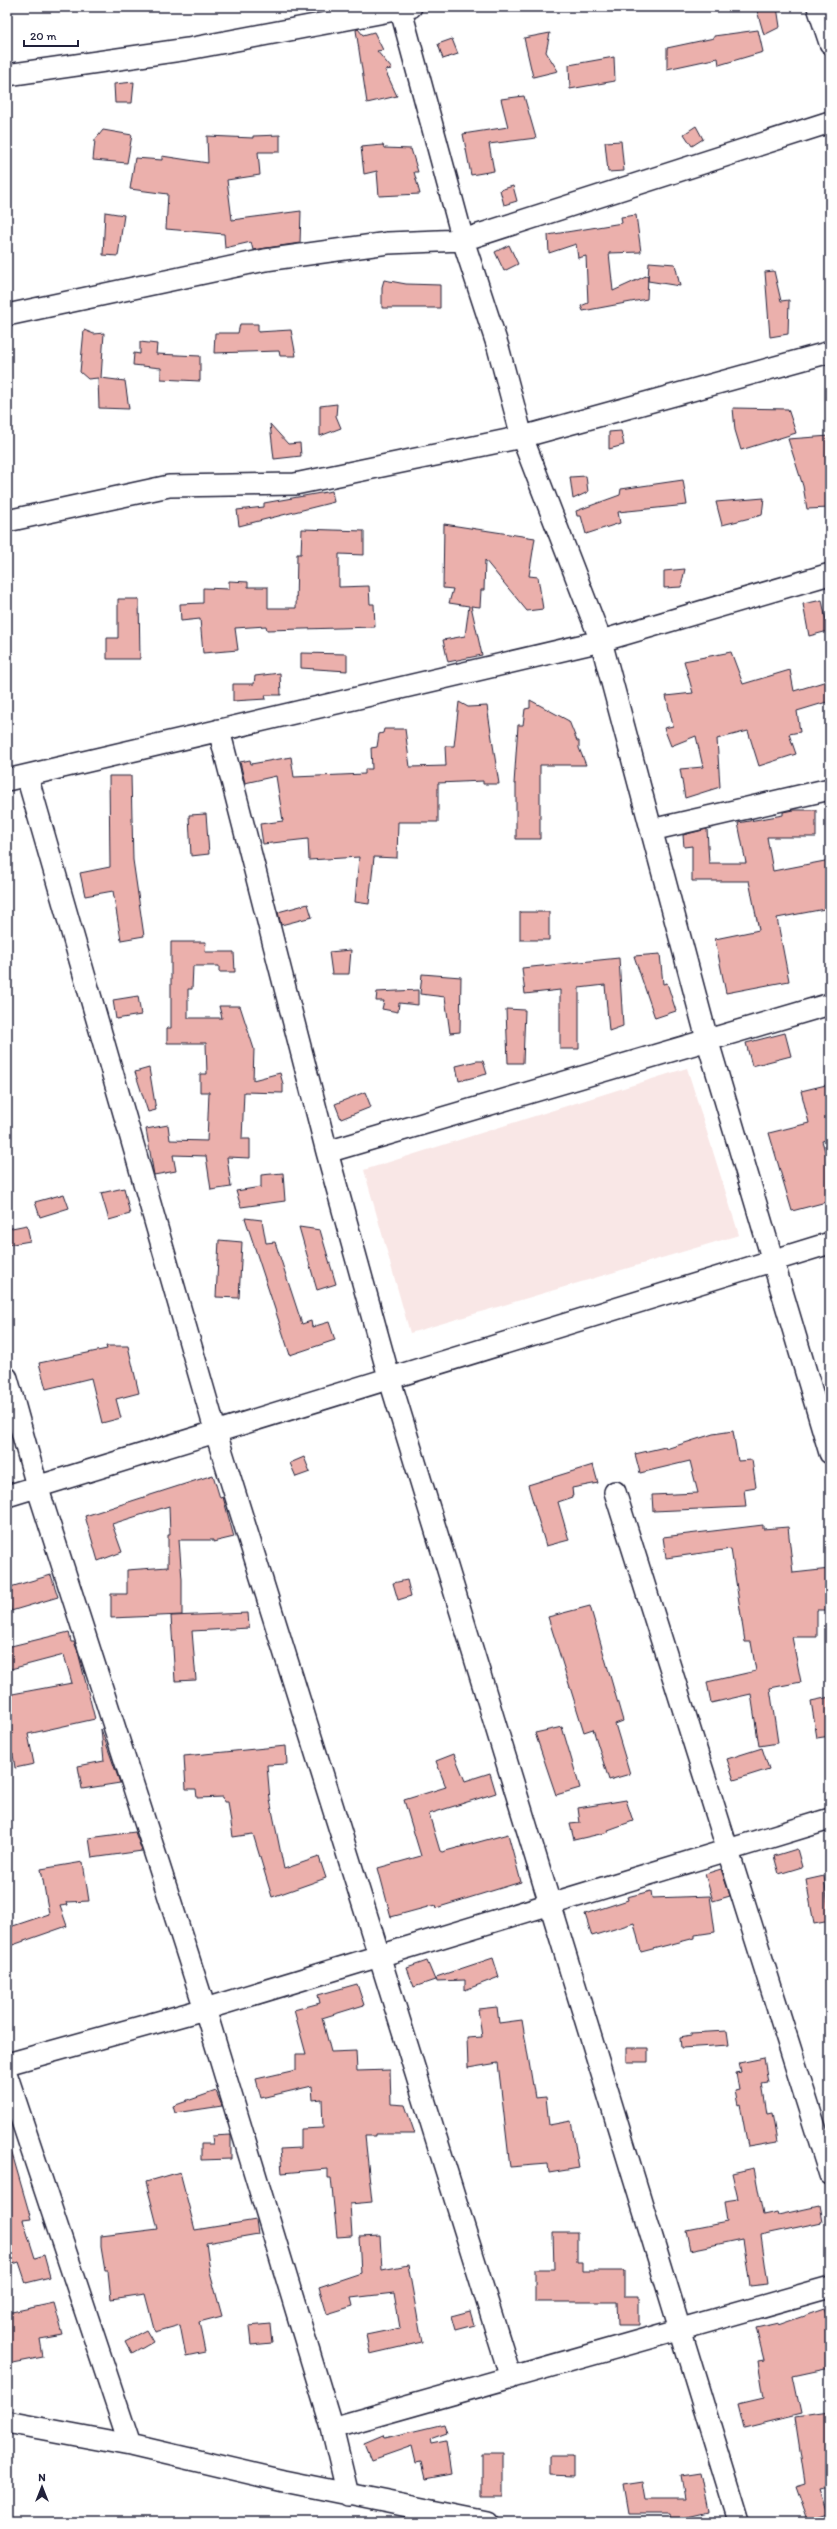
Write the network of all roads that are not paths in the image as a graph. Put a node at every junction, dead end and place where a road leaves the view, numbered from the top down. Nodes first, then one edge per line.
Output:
1 (818, 7) edge
2 (404, 8) edge
3 (830, 43) edge
4 (7, 75) edge
5 (830, 122) edge
6 (463, 240) junction
7 (7, 315) edge
8 (830, 352) edge
9 (522, 437) junction
10 (7, 520) edge
11 (830, 574) edge
12 (601, 641) junction
13 (219, 730) junction
14 (27, 776) junction
15 (7, 780) edge
16 (830, 789) edge
17 (650, 830) junction
18 (830, 1004) edge
19 (707, 1039) junction
20 (328, 1152) junction
21 (830, 1243) edge
22 (774, 1260) junction
23 (7, 1378) edge
24 (389, 1378) junction
25 (216, 1432) junction
26 (830, 1453) edge
27 (37, 1486) junction
28 (615, 1492) dead end
29 (7, 1496) edge
30 (830, 1819) edge
31 (728, 1851) junction
32 (552, 1904) junction
33 (380, 1956) junction
34 (205, 2009) junction
35 (7, 2064) edge
36 (7, 2076) edge
37 (830, 2175) edge
38 (830, 2287) edge
39 (681, 2330) junction
40 (511, 2378) junction
41 (7, 2422) edge
42 (332, 2428) junction
43 (130, 2445) junction
44 (348, 2495) junction
45 (486, 2522) edge
46 (739, 2522) edge

1 - 3 street
2 - 4 street
2 - 6 street
5 - 6 street
6 - 7 street
6 - 9 street
8 - 9 street
9 - 10 street
9 - 12 street
11 - 12 street
12 - 13 street
12 - 17 street
13 - 14 street
13 - 20 street
14 - 15 street
14 - 25 street
16 - 17 street
17 - 19 street
18 - 19 street
19 - 20 street
19 - 22 street
20 - 24 street
21 - 22 street
22 - 24 street
22 - 26 street
23 - 27 street
24 - 25 street
24 - 32 street
25 - 27 street
25 - 33 street
27 - 29 street
27 - 34 street
28 - 31 street
30 - 31 street
31 - 32 street
31 - 37 street
32 - 33 street
32 - 39 street
33 - 34 street
33 - 40 street
34 - 35 street
34 - 42 street
36 - 43 street
38 - 39 street
39 - 40 street
39 - 46 street
40 - 42 street
41 - 43 street
42 - 44 street
43 - 44 street
44 - 45 street

